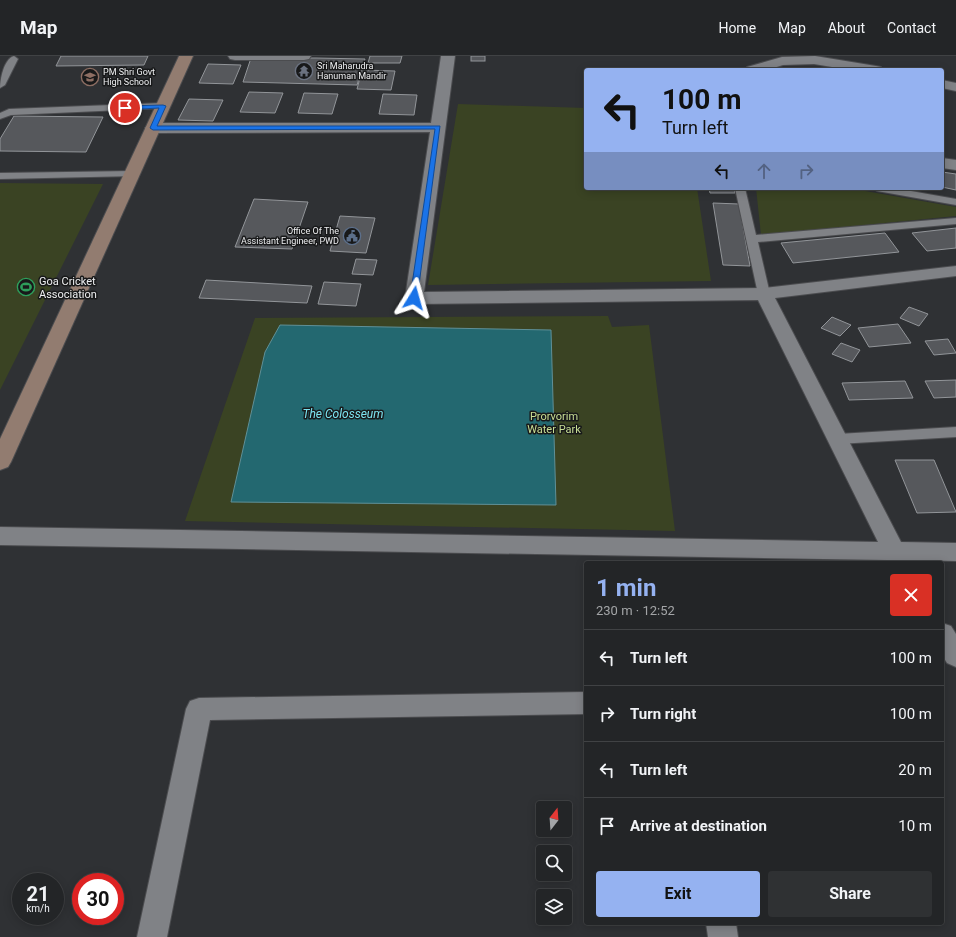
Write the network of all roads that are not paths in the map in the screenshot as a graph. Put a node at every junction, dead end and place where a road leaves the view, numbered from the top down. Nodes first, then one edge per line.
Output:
1 (186, 56) edge
2 (235, 56) edge
3 (304, 56) edge
4 (448, 56) edge
5 (14, 59) dead end
6 (759, 68) edge
7 (858, 68) edge
8 (944, 84) edge
9 (0, 85) edge
10 (956, 87) edge
11 (163, 106) junction
12 (0, 116) edge
13 (438, 127) junction
14 (153, 128) junction
15 (944, 163) edge
16 (956, 165) edge
17 (132, 174) junction
18 (0, 176) edge
19 (740, 190) edge
20 (888, 190) edge
21 (956, 202) edge
22 (956, 221) edge
23 (752, 239) junction
24 (956, 271) edge
25 (764, 294) junction
26 (956, 432) edge
27 (838, 438) junction
28 (0, 462) edge
29 (0, 536) edge
30 (956, 552) edge
31 (896, 557) edge
32 (944, 636) edge
33 (956, 656) edge
34 (584, 703) edge
35 (721, 925) edge
36 (152, 937) edge
37 (723, 937) edge

1 - 11 street
2 - 3 street
4 - 13 street
5 - 9 lane
6 - 7 street
8 - 10 street
11 - 12 lane
11 - 14 street
13 - 14 street
13 - 25 street
14 - 17 street
15 - 16 street
17 - 18 lane
17 - 28 street
19 - 23 lane
20 - 21 lane
22 - 23 lane
23 - 25 lane
24 - 25 street
25 - 27 street
26 - 27 lane
27 - 31 street
29 - 31 street
30 - 31 street
32 - 33 street
34 - 36 street
35 - 37 street

